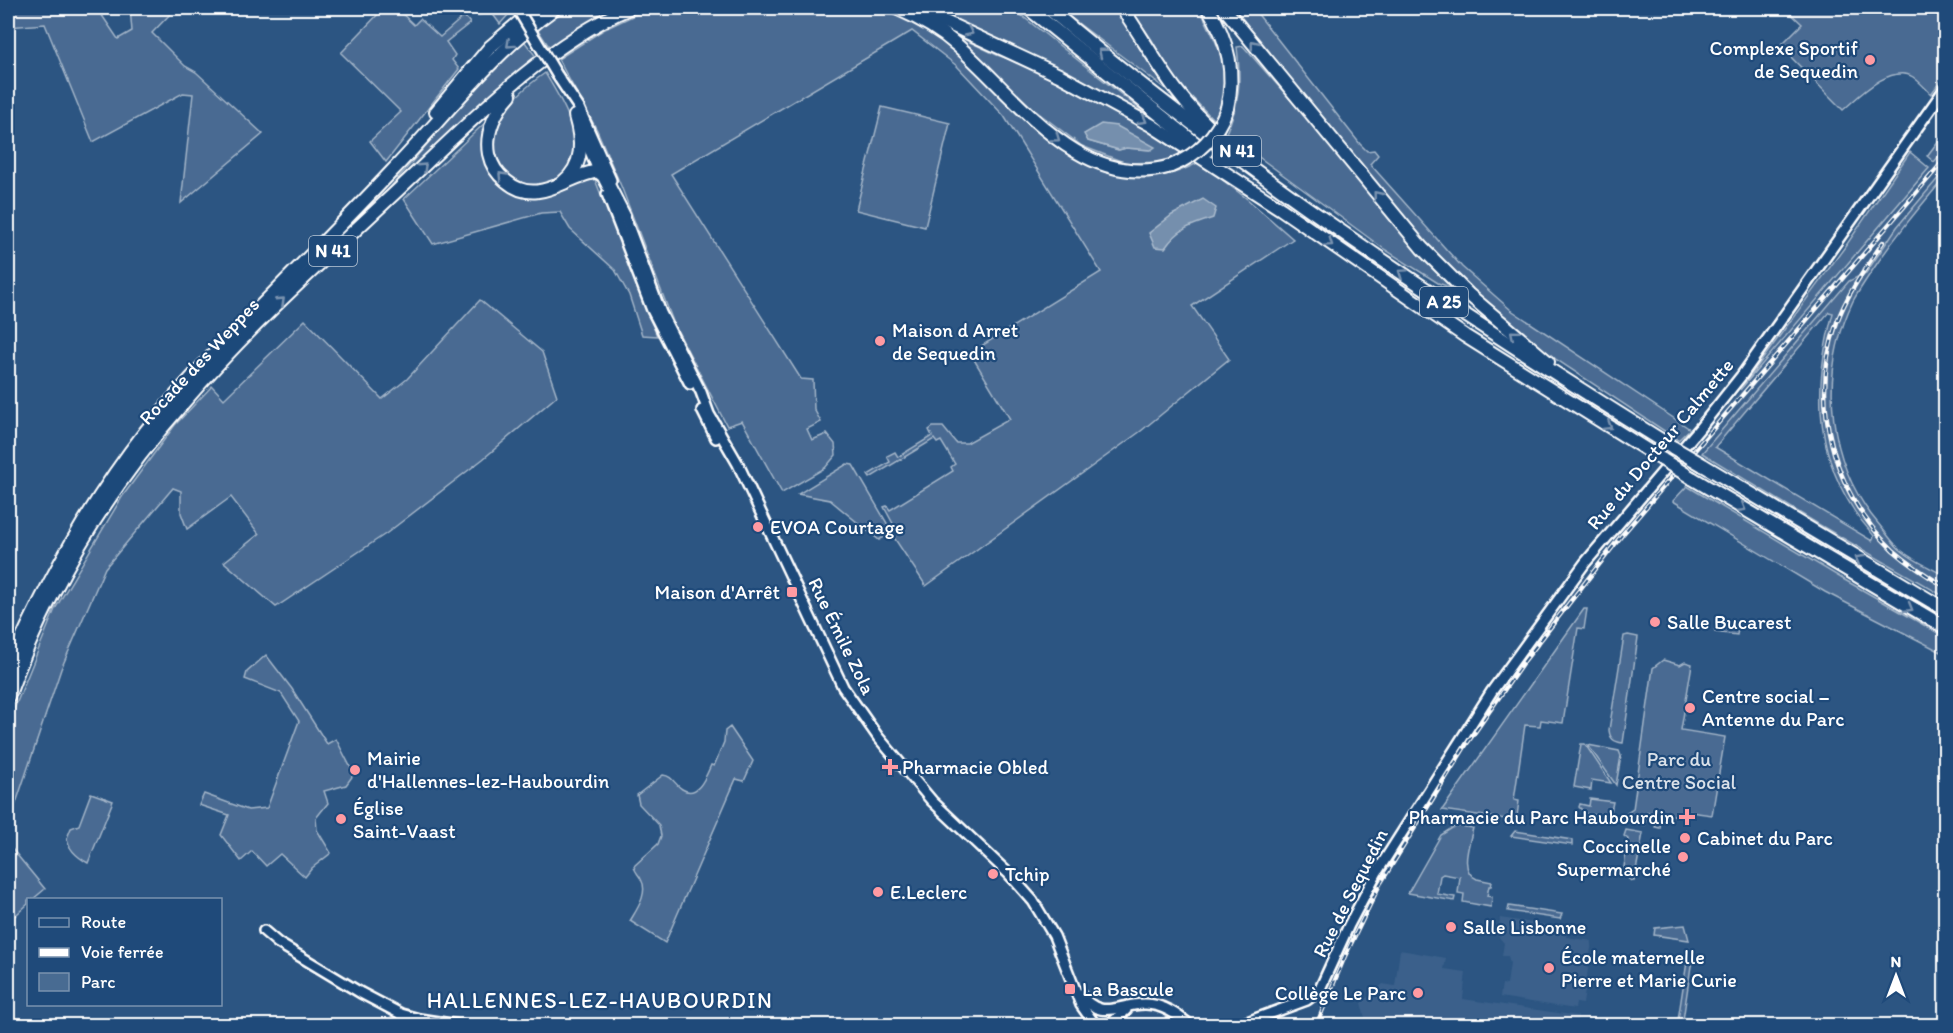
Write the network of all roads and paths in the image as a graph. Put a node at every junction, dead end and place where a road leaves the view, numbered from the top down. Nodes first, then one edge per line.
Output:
1 (517, 8) edge
2 (536, 8) edge
3 (555, 8) edge
4 (629, 8) edge
5 (896, 8) edge
6 (915, 8) edge
7 (1019, 8) edge
8 (1028, 8) edge
9 (1048, 8) edge
10 (1122, 8) edge
11 (1208, 8) edge
12 (1224, 8) edge
13 (554, 53) junction
14 (557, 75) junction
15 (1946, 87) edge
16 (1133, 93) junction
17 (575, 116) junction
18 (598, 171) junction
19 (553, 188) junction
20 (1299, 202) junction
21 (357, 207) junction
22 (1281, 209) junction
23 (623, 220) junction
24 (1592, 397) junction
25 (1946, 610) edge
26 (1946, 628) edge
27 (8, 670) edge
28 (8, 698) edge
29 (1405, 826) joint
30 (264, 931) dead end
31 (1077, 990) junction
32 (1140, 1005) junction
33 (1103, 1010) junction
34 (1095, 1024) edge
35 (1108, 1024) edge
36 (464, 1026) edge
37 (1191, 1026) edge
38 (1236, 1026) edge

1 - 14 main road, bridge
2 - 21 highway
3 -> 21 highway, N 41
4 - 13 highway, N 41
5 -> 11 highway, bridge
6 -> 22 highway
7 - 16 highway
8 - 16 highway, A 25
20 -> 9 highway, A 25
10 - 20 highway, N 41
24 -> 12 highway
19 -> 13 highway
28 -> 13 highway, Rocade des Weppes / N 41
14 - 17 main road
14 - 23 main road, Rue Émile Zola
15 - 29 main road, Rue du Docteur Calmette
16 - 22 highway, A 25
17 - 18 main road
17 - 19 highway
18 - 19 highway
18 - 23 highway
24 -> 20 highway, A 25
21 - 27 highway, Rocade des Weppes / N 41
22 -> 26 highway, A 25, bridge
23 - 31 main road, Rue Émile Zola
25 -> 24 highway, A 25, bridge
29 - 38 main road, Rue de Sequedin
30 - 36 main road
31 - 33 main road
31 - 34 main road, Rue Émile Zola
32 - 33 main road
32 - 35 main road
32 - 37 main road
33 - 34 main road
33 - 35 main road

